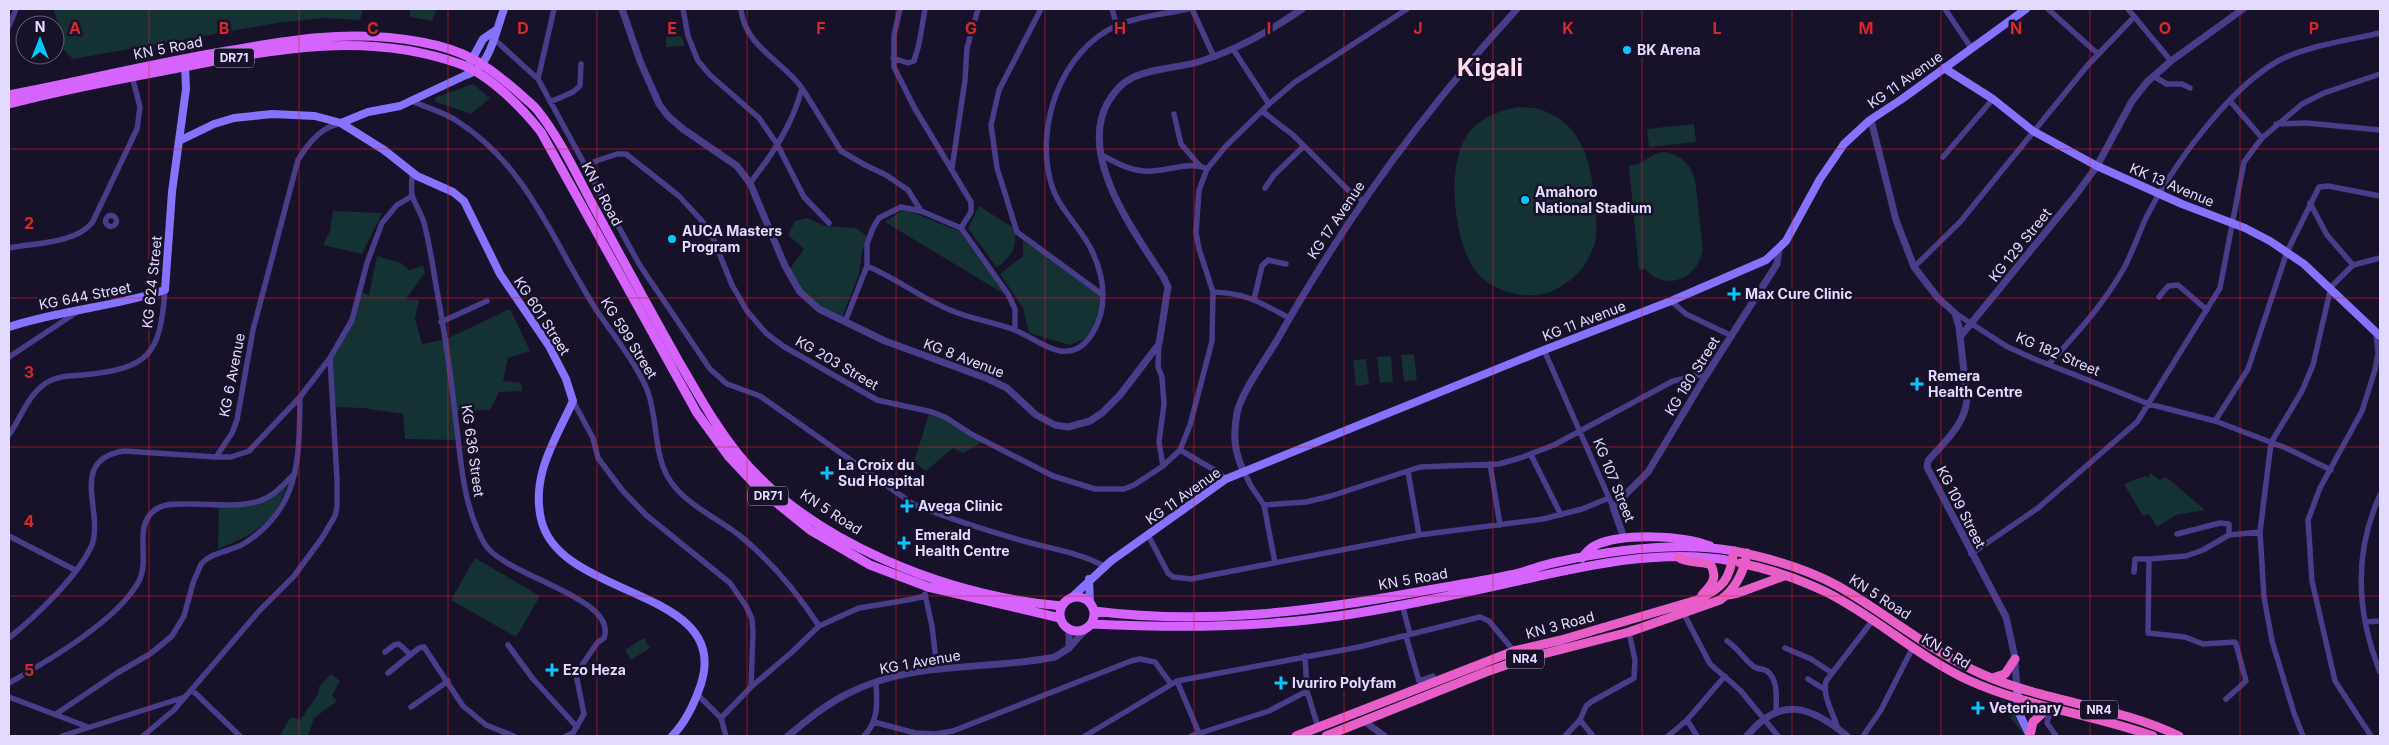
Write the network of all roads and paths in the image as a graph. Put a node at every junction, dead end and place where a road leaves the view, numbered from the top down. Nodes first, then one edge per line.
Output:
1 (16, 9) edge
2 (504, 9) edge
3 (554, 9) edge
4 (622, 9) edge
5 (683, 9) edge
6 (741, 9) edge
7 (900, 9) edge
8 (925, 9) edge
9 (978, 9) edge
10 (1041, 9) edge
11 (1112, 9) edge
12 (1188, 9) edge
13 (1192, 9) edge
14 (1302, 9) edge
15 (1407, 9) edge
16 (1517, 9) edge
17 (1945, 9) edge
18 (2026, 9) edge
19 (2048, 9) edge
20 (2128, 9) edge
21 (2241, 9) edge
22 (2134, 17) junction
23 (9, 26) edge
24 (1117, 26) junction
25 (496, 30) junction
26 (2380, 33) edge
27 (494, 39) junction
28 (1233, 49) junction
29 (1972, 49) junction
30 (2098, 54) junction
31 (1214, 57) junction
32 (472, 58) junction
33 (893, 58) junction
34 (2171, 61) junction
35 (483, 63) junction
36 (581, 64) dead end
37 (185, 66) junction
38 (1944, 68) junction
39 (467, 71) junction
40 (476, 73) junction
41 (2380, 74) edge
42 (132, 76) junction
43 (2153, 76) junction
44 (538, 79) junction
45 (802, 88) junction
46 (2190, 88) dead end
47 (9, 95) edge
48 (1993, 99) junction
49 (412, 101) junction
50 (2230, 101) junction
51 (550, 102) junction
52 (9, 104) edge
53 (1268, 104) junction
54 (1262, 111) junction
55 (1174, 114) dead end
56 (1871, 120) junction
57 (341, 123) junction
58 (2276, 124) junction
59 (2380, 130) edge
60 (2033, 131) junction
61 (2262, 138) junction
62 (179, 141) junction
63 (777, 144) junction
64 (1304, 146) junction
65 (1100, 154) junction
66 (1943, 157) dead end
67 (584, 165) junction
68 (1200, 166) junction
69 (2097, 166) junction
70 (952, 168) junction
71 (1207, 169) junction
72 (412, 173) junction
73 (750, 183) junction
74 (1266, 188) dead end
75 (598, 191) junction
76 (2160, 195) junction
77 (412, 196) junction
78 (588, 196) junction
79 (2380, 196) edge
80 (1362, 201) junction
81 (2310, 202) junction
82 (100, 211) junction
83 (921, 211) junction
84 (96, 218) junction
85 (829, 223) dead end
86 (2232, 224) junction
87 (961, 228) junction
88 (9, 248) edge
89 (1779, 250) junction
90 (2287, 252) junction
91 (2380, 258) edge
92 (1286, 264) dead end
93 (2353, 265) junction
94 (867, 266) junction
95 (1914, 267) junction
96 (2331, 287) junction
97 (165, 290) junction
98 (1213, 292) junction
99 (1103, 295) junction
100 (2159, 297) dead end
101 (1254, 299) junction
102 (487, 301) dead end
103 (1671, 301) junction
104 (2207, 310) junction
105 (78, 312) junction
106 (1955, 313) junction
107 (1289, 318) junction
108 (441, 322) junction
109 (845, 322) junction
110 (1971, 323) junction
111 (9, 327) edge
112 (1016, 330) junction
113 (2378, 335) edge
114 (1732, 336) junction
115 (1960, 337) junction
116 (1159, 344) junction
117 (1544, 350) junction
118 (9, 357) edge
119 (330, 358) junction
120 (1147, 359) junction
121 (2049, 364) junction
122 (1158, 367) junction
123 (1705, 377) junction
124 (300, 397) junction
125 (573, 401) junction
126 (2149, 404) junction
127 (2214, 421) junction
128 (1580, 431) junction
129 (9, 436) edge
130 (723, 441) junction
131 (2271, 443) junction
132 (1180, 450) junction
133 (1531, 455) junction
134 (216, 457) junction
135 (1490, 464) junction
136 (1163, 466) junction
137 (2331, 470) junction
138 (1408, 471) junction
139 (297, 472) junction
140 (1244, 472) junction
141 (1226, 480) junction
142 (2380, 495) edge
143 (1609, 498) junction
144 (1264, 505) junction
145 (1613, 507) junction
146 (1561, 515) junction
147 (1500, 525) junction
148 (2260, 532) junction
149 (1419, 534) junction
150 (2177, 534) dead end
151 (1148, 535) junction
152 (9, 536) edge
153 (2229, 536) junction
154 (1624, 538) junction
155 (1715, 548) junction
156 (1734, 551) junction
157 (1747, 554) junction
158 (1970, 554) junction
159 (1678, 557) junction
160 (1582, 558) junction
161 (2149, 559) junction
162 (1732, 561) junction
163 (1275, 563) junction
164 (1746, 564) junction
165 (1104, 566) junction
166 (75, 570) junction
167 (2134, 572) dead end
168 (1785, 576) junction
169 (1089, 579) junction
170 (926, 592) junction
171 (1728, 595) junction
172 (1071, 598) junction
173 (1697, 600) junction
174 (1402, 604) junction
175 (1062, 606) junction
176 (1092, 607) junction
177 (1684, 614) junction
178 (1060, 618) junction
179 (1873, 620) junction
180 (2380, 621) edge
181 (2365, 622) junction
182 (819, 626) junction
183 (1090, 626) junction
184 (1069, 629) junction
185 (1628, 632) junction
186 (1408, 635) junction
187 (9, 638) edge
188 (1727, 641) dead end
189 (508, 646) dead end
190 (1913, 647) junction
191 (1070, 648) junction
192 (1785, 648) dead end
193 (1514, 651) junction
194 (384, 652) dead end
195 (411, 655) junction
196 (1305, 656) junction
197 (2015, 659) junction
198 (1518, 661) junction
199 (2378, 662) edge
200 (938, 669) junction
201 (2380, 672) edge
202 (388, 673) dead end
203 (1832, 673) junction
204 (1725, 676) junction
205 (1991, 678) junction
206 (1808, 679) dead end
207 (448, 681) junction
208 (1435, 681) junction
209 (876, 682) junction
210 (1174, 682) junction
211 (9, 683) edge
212 (750, 686) junction
213 (2017, 687) junction
214 (1824, 689) junction
215 (192, 690) junction
216 (1307, 691) junction
217 (698, 695) junction
218 (9, 697) edge
219 (185, 697) junction
220 (2226, 699) dead end
221 (2018, 700) junction
222 (411, 707) dead end
223 (2051, 708) junction
224 (1776, 713) junction
225 (56, 714) junction
226 (721, 718) junction
227 (1764, 719) junction
228 (1580, 720) junction
229 (1686, 720) junction
230 (1364, 721) junction
231 (874, 722) junction
232 (88, 727) junction
233 (577, 728) junction
234 (1318, 728) junction
235 (1838, 729) junction
236 (1199, 733) junction
237 (62, 736) edge
238 (143, 736) edge
239 (240, 736) edge
240 (514, 736) edge
241 (566, 736) edge
242 (672, 736) edge
243 (726, 736) edge
244 (788, 736) edge
245 (864, 736) edge
246 (1086, 736) edge
247 (1191, 736) edge
248 (1296, 736) edge
249 (1326, 736) edge
250 (1384, 736) edge
251 (1565, 736) edge
252 (1593, 736) edge
253 (1668, 736) edge
254 (1697, 736) edge
255 (1747, 736) edge
256 (1778, 736) edge
257 (1847, 736) edge
258 (1863, 736) edge
259 (2029, 736) edge
260 (2056, 736) edge
261 (2153, 736) edge
262 (2179, 736) edge
263 (2303, 736) edge
264 (2371, 736) edge

1 - 23 street
2 - 25 main road
3 - 44 street
4 - 73 street, KG 8 Avenue
5 - 63 street
6 - 45 street
7 - 33 street
8 - 33 street
9 - 70 street
10 - 99 street
11 - 24 street
12 - 24 street
13 - 31 street
14 - 28 street, KG 8 Avenue
15 - 53 street
16 - 80 street, KG 17 Avenue
17 - 29 street
18 - 29 main road, KG 11 Avenue
19 - 30 street
20 - 22 street
21 - 34 street, KG 129 Street
22 - 30 street
22 - 34 street
24 - 99 street
25 - 27 main road
25 - 32 main road
26 - 50 street
27 - 35 main road
27 - 44 street
28 - 31 street, KG 8 Avenue
28 - 53 street
29 - 38 main road, KG 11 Avenue
30 - 60 street
31 - 65 street, KG 8 Avenue
32 - 35 main road, KN 5 Road / DR71
32 - 39 main road
32 - 47 main road, KN 5 Road / DR71
33 - 70 street
34 - 43 street, KG 129 Street
35 - 40 main road
35 - 78 main road, KN 5 Road / DR71
36 - 51 street
37 - 39 main road, KN 5 Road / DR71
37 - 42 main road, KN 5 Road / DR71
37 - 62 main road, KG 624 Street
38 - 48 main road, KK 13 Avenue
38 - 56 main road, KG 11 Avenue
39 - 40 main road, KN 5 Road / DR71
39 - 49 main road, KG 6 Avenue
40 - 130 main road, KN 5 Road / DR71
41 - 58 street
42 - 52 main road, KN 5 Road / DR71
42 - 82 street
43 - 46 street
43 - 69 street, KG 129 Street
44 - 51 street
45 - 63 street
45 - 83 street
48 - 60 main road, KK 13 Avenue
48 - 66 street
49 - 57 main road, KG 6 Avenue
49 - 182 street, KG 599 Street
50 - 61 street
50 - 76 street
51 - 67 street
53 - 54 street
54 - 64 street
54 - 71 street
55 - 68 street
56 - 89 main road, KG 11 Avenue
56 - 95 street, KG 182 Street
57 - 62 main road, KG 601 Street
57 - 72 main road, KG 601 Street
57 - 134 street, KG 6 Avenue
58 - 59 street
58 - 61 street
60 - 69 main road, KK 13 Avenue
60 - 95 street
61 - 86 street
62 - 97 main road, KG 624 Street
63 - 73 street
63 - 85 street
64 - 74 street
64 - 80 street
65 - 68 street
65 - 116 street, KG 8 Avenue
67 - 75 street
67 - 136 street, KG 203 Street
68 - 71 street
69 - 76 main road, KK 13 Avenue
69 - 110 street, KG 129 Street
70 - 87 street
71 - 98 street
72 - 77 street, KG 636 Street
72 - 125 main road, KG 601 Street
73 - 109 street, KG 8 Avenue
75 - 78 street
75 - 165 street
76 - 86 main road, KK 13 Avenue
76 - 121 street
77 - 108 street, KG 636 Street
77 - 119 street
78 - 130 main road, KN 5 Road / DR71
79 - 81 street
80 - 107 street, KG 17 Avenue
81 - 90 street
81 - 93 street
82 - 84 street
82 - 84 street
83 - 87 street
83 - 94 street
84 - 88 street
86 - 90 main road, KK 13 Avenue
86 - 104 street
87 - 112 street
89 - 103 main road, KG 11 Avenue
89 - 114 street, KG 180 Street
90 - 96 main road, KK 13 Avenue
90 - 127 street
91 - 93 street
92 - 101 street
93 - 96 street
94 - 109 street
94 - 112 street
95 - 106 street, KG 182 Street
96 - 113 main road, KK 13 Avenue
96 - 131 street
97 - 105 main road, KG 644 Street
97 - 129 street, KG 624 Street
98 - 101 street
98 - 132 street
99 - 112 street
100 - 104 street
101 - 107 street
102 - 108 street
103 - 114 street
103 - 117 main road, KG 11 Avenue
104 - 126 street
105 - 111 main road, KG 644 Street
105 - 118 street
106 - 110 street, KG 182 Street
106 - 115 street, KG 109 Street
107 - 140 street, KG 17 Avenue
108 - 233 street, KG 636 Street
109 - 120 street, KG 8 Avenue
110 - 115 street, KG 129 Street
110 - 121 street, KG 182 Street
113 - 137 street
114 - 123 street, KG 180 Street
115 - 158 street, KG 109 Street
116 - 120 street, KG 8 Avenue
116 - 122 street
117 - 128 street, KG 107 Street
117 - 140 main road, KG 11 Avenue
119 - 124 street
119 - 215 street
120 - 122 street
121 - 126 street, KG 182 Street
122 - 136 street
123 - 128 street
123 - 145 street, KG 180 Street
124 - 134 street
124 - 139 street
125 - 212 street
125 - 217 main road
126 - 127 street, KG 182 Street
126 - 158 street
127 - 131 street, KG 182 Street
128 - 133 street
128 - 143 street, KG 107 Street
130 - 170 main road, KN 5 Road / DR71
130 - 175 main road, KN 5 Road / DR71
131 - 137 street, KG 182 Street
131 - 148 street
132 - 136 street, KG 203 Street
132 - 141 street
133 - 135 street
133 - 146 street
134 - 166 street
135 - 138 street
135 - 147 street
137 - 264 street
138 - 144 street
138 - 149 street
139 - 211 street
139 - 225 street
140 - 141 main road, KG 11 Avenue
140 - 144 street
141 - 151 main road, KG 11 Avenue
142 - 181 street
143 - 145 street, KG 107 Street
143 - 146 street
144 - 163 street
145 - 154 street, KG 107 Street
146 - 147 street
147 - 149 street
148 - 153 street
148 - 263 street
149 - 163 street
150 - 153 street
151 - 163 street
151 - 165 main road, KG 11 Avenue
152 - 166 street
153 - 161 street
154 - 155 main road
154 - 160 main road
155 - 156 main road, KN 5 Road
155 - 160 main road, KN 5 Road
156 - 157 highway, NR4
156 - 162 highway, NR4
157 - 164 highway
157 - 205 highway, KN 5 Road / NR4
158 - 197 street, KG 109 Street
159 - 162 main road
159 - 173 highway
159 - 174 main road, KN 5 Road
160 - 176 main road, KN 5 Road
161 - 167 street
161 - 220 street
162 - 164 highway, NR4
162 - 173 highway, KN 3 Road / NR4
164 - 168 highway, NR4
164 - 171 highway
165 - 169 main road, KG 11 Avenue
166 - 187 street
168 - 171 highway, KN 3 Road
168 - 179 highway, KN 5 Rd / NR4
169 - 172 main road, KG 11 Avenue
169 - 176 main road
170 - 178 main road, KN 5 Road / DR71
170 - 182 street
170 - 200 street
171 - 177 highway, KN 3 Road / NR4
172 - 175 main road
172 - 176 main road
173 - 193 highway, KN 3 Road / NR4
174 - 183 main road, KN 5 Road
174 - 186 street
175 - 178 main road
176 - 183 main road
177 - 185 highway, KN 3 Road / NR4
177 - 204 street
178 - 184 main road
179 - 190 highway, KN 5 Rd / NR4
179 - 203 street
180 - 181 street
181 - 199 street
182 - 212 street
183 - 184 main road
183 - 191 street, KG 1 Avenue
184 - 191 street
185 - 198 highway, KN 3 Road / NR4
185 - 228 street
186 - 193 street
186 - 196 street
186 - 208 street
188 - 224 street
189 - 233 street
190 - 221 highway, KN 5 Rd / NR4
190 - 258 street
191 - 200 street, KG 1 Avenue
192 - 203 street
193 - 198 highway
193 - 208 highway, KN 3 Road / NR4
194 - 195 street
195 - 202 street
195 - 207 street
196 - 210 street
196 - 216 street
197 - 205 highway
197 - 213 street, KG 109 Street
198 - 230 highway, KN 3 Road / NR4
199 - 201 street
200 - 209 street, KG 1 Avenue
203 - 214 street
204 - 227 street
204 - 229 street
205 - 213 highway, NR4
206 - 214 street
207 - 222 street
207 - 240 street
208 - 234 highway, KN 3 Road / NR4
209 - 231 street
209 - 244 street, KG 1 Avenue
210 - 231 street
210 - 236 street
210 - 246 street
212 - 226 street
213 - 221 main road
213 - 262 highway, NR4
214 - 235 street
215 - 219 street
215 - 239 street
216 - 234 street
216 - 236 street
217 - 226 street
217 - 242 main road
218 - 225 street
219 - 232 street
219 - 238 street
221 - 223 highway, NR4
221 - 259 main road
223 - 259 highway
223 - 260 street
223 - 261 highway, NR4
224 - 227 street
224 - 235 street
225 - 232 street
226 - 243 street
227 - 255 street
227 - 256 street
228 - 251 street
228 - 252 street
229 - 253 street
229 - 254 street
230 - 249 highway, KN 3 Road / NR4
230 - 250 street
231 - 245 street
232 - 237 street
233 - 241 street
234 - 248 highway, KN 3 Road / NR4
235 - 257 street
236 - 247 street

